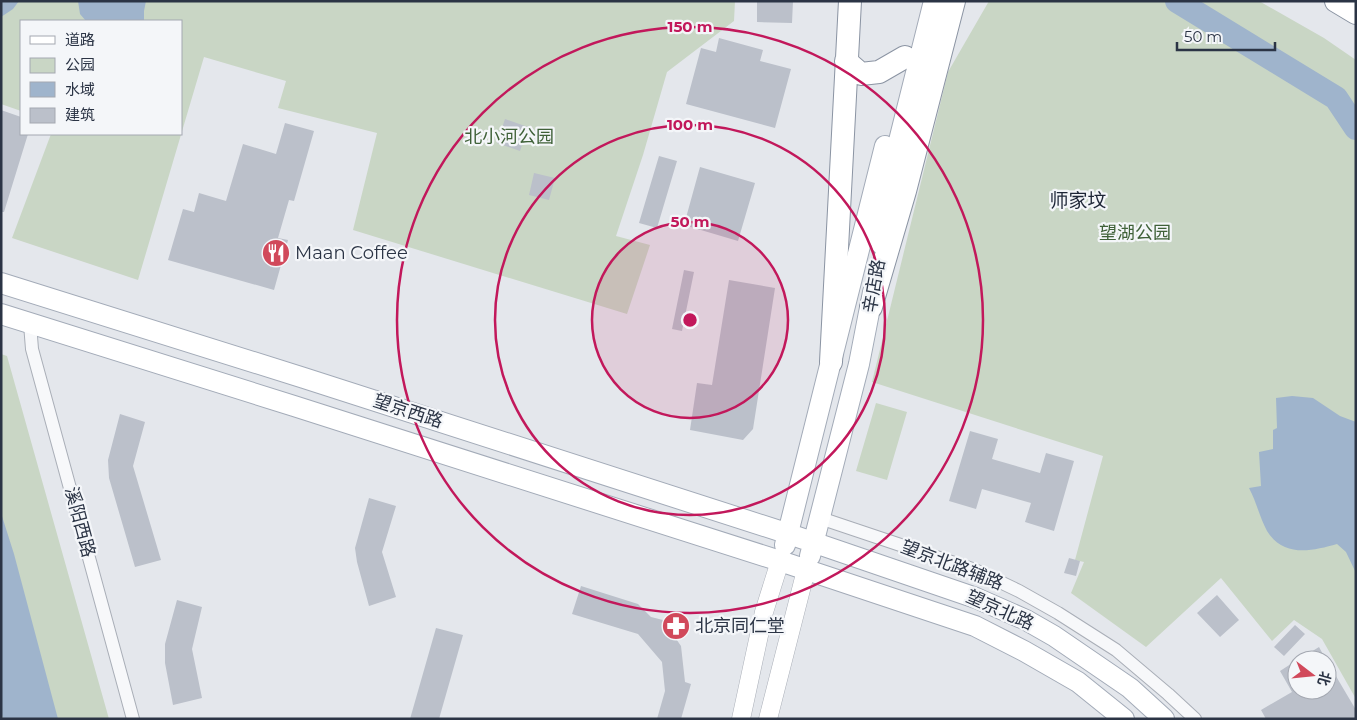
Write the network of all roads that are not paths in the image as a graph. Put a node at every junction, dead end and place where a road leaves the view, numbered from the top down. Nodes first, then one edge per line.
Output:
1 (850, 1) edge
2 (920, 1) edge
3 (934, 1) edge
4 (954, 1) edge
5 (1336, 1) edge
6 (1356, 13) edge
7 (906, 57) junction
8 (846, 61) junction
9 (1, 282) edge
10 (871, 307) junction
11 (1, 314) edge
12 (30, 324) junction
13 (831, 362) junction
14 (820, 518) junction
15 (789, 534) junction
16 (813, 543) junction
17 (780, 561) junction
18 (806, 570) junction
19 (133, 719) edge
20 (741, 719) edge
21 (768, 719) edge
22 (1124, 719) edge
23 (1164, 719) edge
24 (1195, 719) edge

1 - 8 highway
2 - 7 main road, 辛店路
3 - 10 main road, 辛店路
4 - 10 highway
5 - 6 highway
7 - 8 highway
7 - 13 main road, 辛店路
8 - 13 highway
9 - 15 main road, 望京西路
10 - 14 main road, 辛店路
11 - 12 main road, 望京西路
12 - 17 main road, 望京西路
12 - 19 street, 溪阳西路
13 - 15 main road, 辛店路
14 - 16 main road, 辛店路
14 - 24 street, 望京北路辅路
15 - 16 main road, 望京西路
15 - 17 main road, 辛店路
16 - 18 main road, 辛店路
16 - 23 main road, 望京北路
17 - 18 main road, 望京北路
17 - 20 street
18 - 21 street
18 - 22 main road, 望京北路

